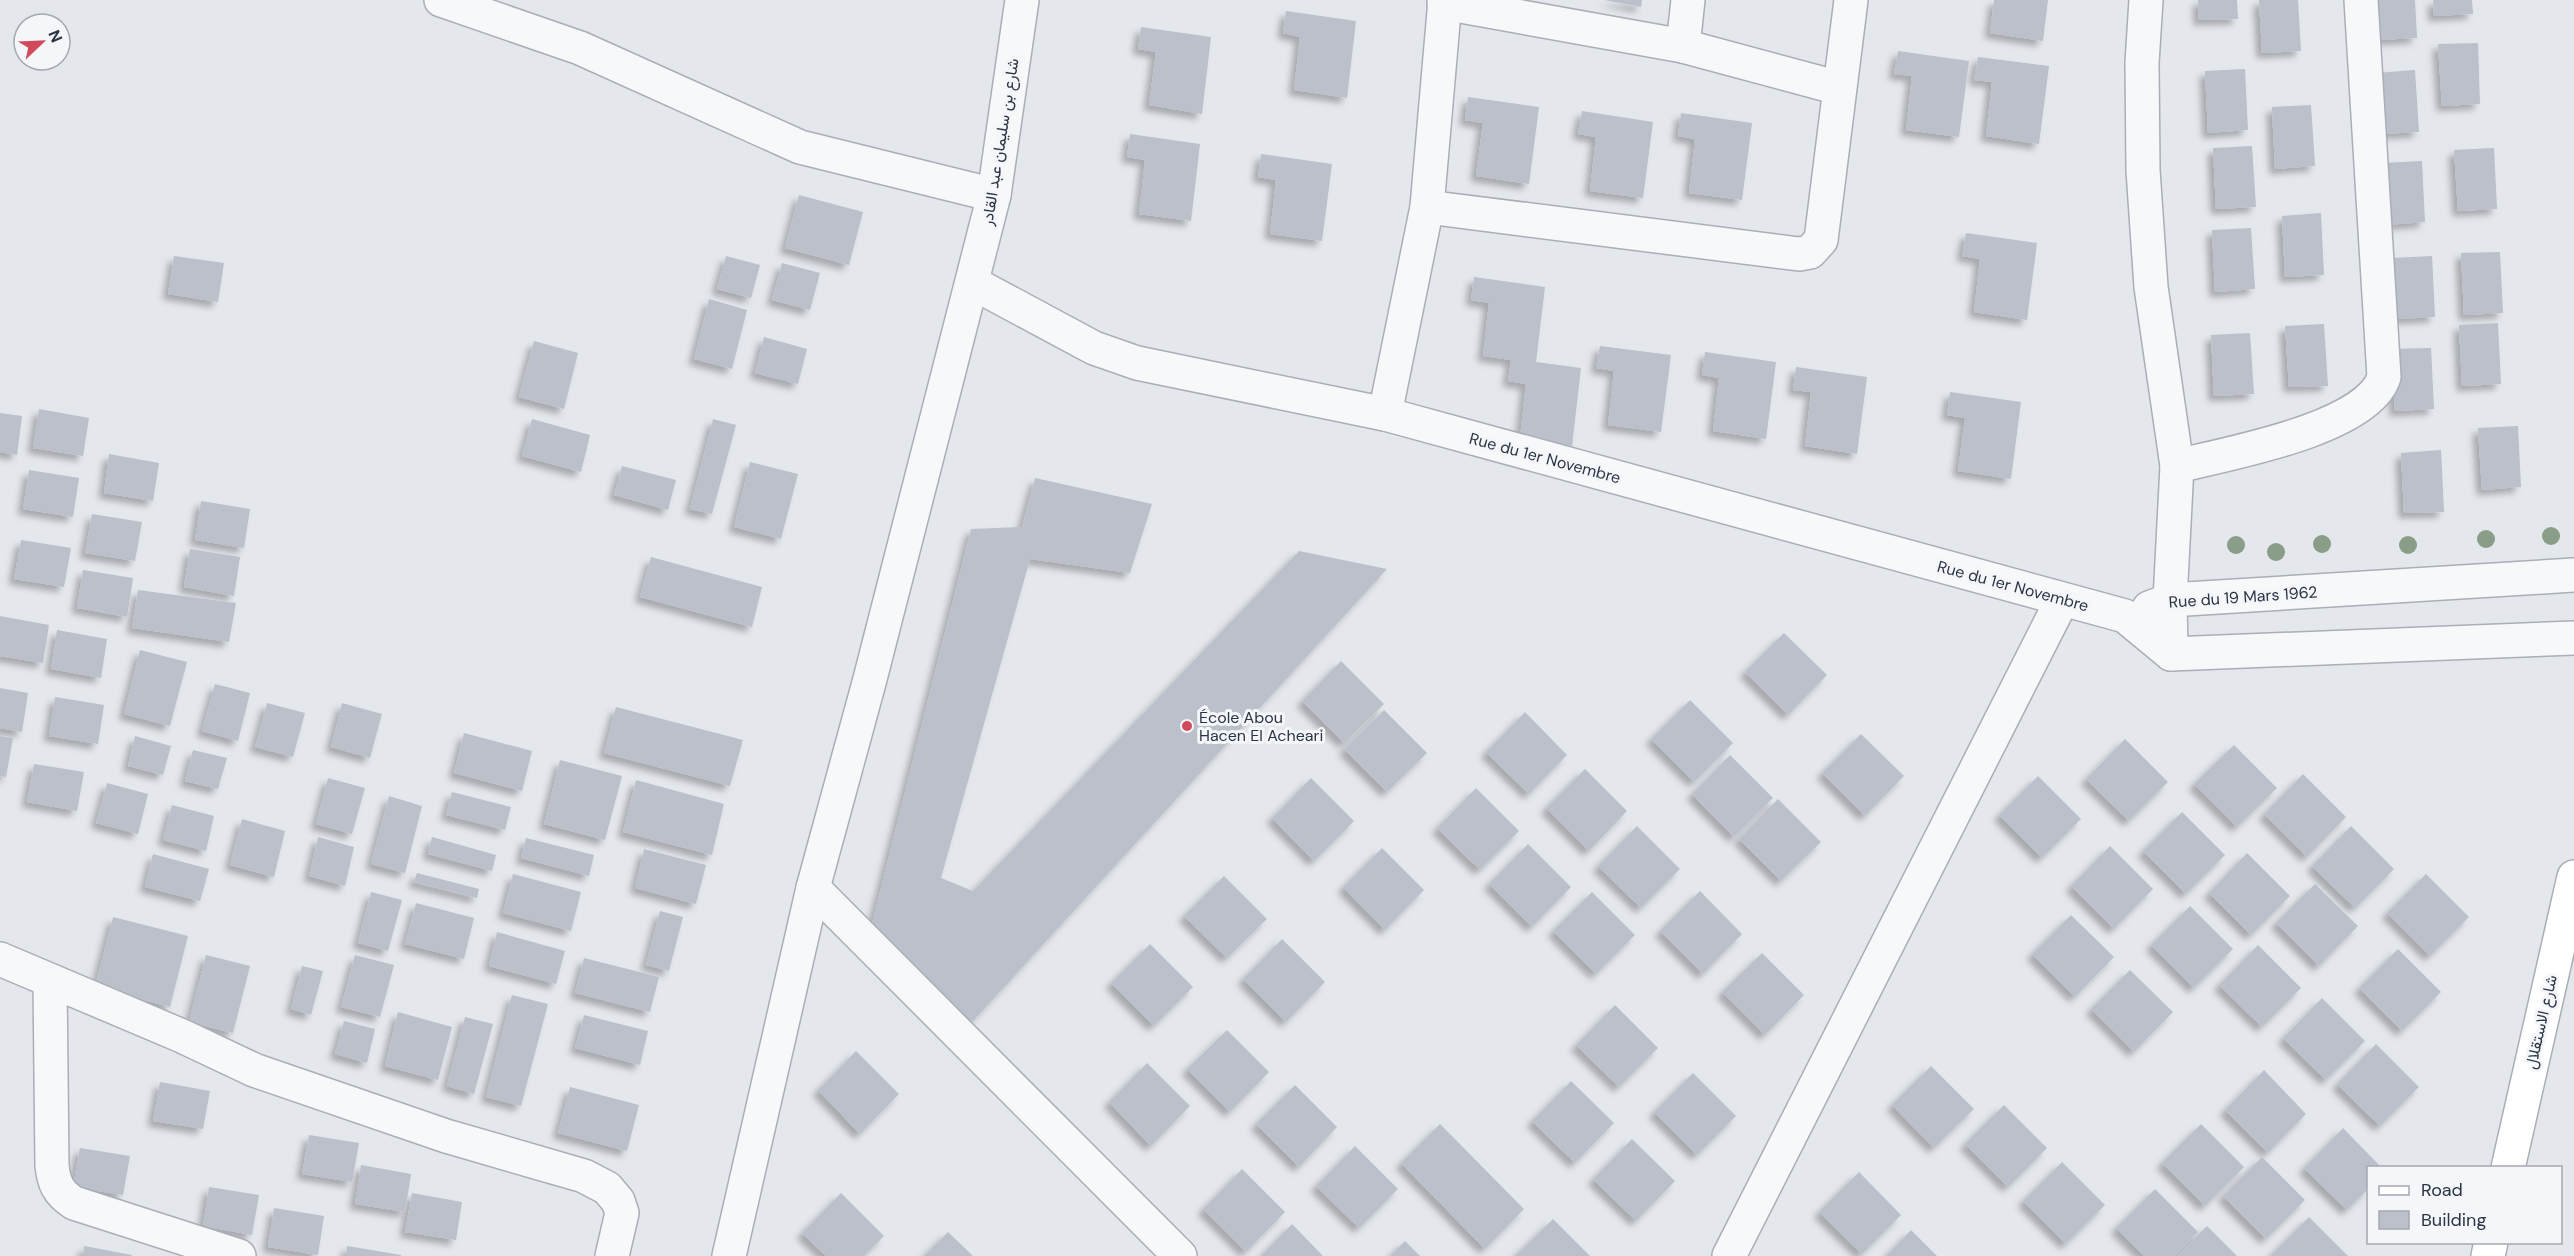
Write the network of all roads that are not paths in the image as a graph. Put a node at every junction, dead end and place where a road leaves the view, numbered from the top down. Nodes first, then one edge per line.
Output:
1 (441, 0) edge
2 (1022, 0) edge
3 (1688, 0) edge
4 (1851, 0) edge
5 (2146, 0) edge
6 (2361, 0) edge
7 (1445, 1) edge
8 (1683, 46) junction
9 (1839, 88) junction
10 (994, 195) junction
11 (1426, 207) junction
12 (973, 283) junction
13 (1385, 414) junction
14 (2177, 466) junction
15 (2574, 575) edge
16 (2062, 600) junction
17 (2170, 600) junction
18 (2125, 616) junction
19 (2574, 638) edge
20 (2171, 654) junction
21 (2574, 877) edge
22 (813, 888) junction
23 (0, 959) edge
24 (50, 981) junction
25 (2508, 1166) edge
26 (239, 1256) edge
27 (612, 1256) edge
28 (729, 1256) edge
29 (1180, 1256) edge
30 (1729, 1256) edge

1 - 10 street
2 - 10 street, شارع بن سليمان عبد القادر
3 - 8 street
4 - 9 street
5 - 14 street
6 - 14 street
7 - 8 street
7 - 11 street
8 - 9 street
9 - 11 street
10 - 12 street, شارع بن سليمان عبد القادر
11 - 13 street
12 - 13 street, Rue du 1er Novembre
12 - 22 street, شارع بن سليمان عبد القادر
13 - 16 street, Rue du 1er Novembre
14 - 17 street
15 - 17 street, Rue du 19 Mars 1962
16 - 18 street, Rue du 1er Novembre
16 - 30 street
17 - 18 street, Rue du 19 Mars 1962
17 - 20 street
18 - 20 street
19 - 20 street
21 - 25 street, شارع الاستقلال
22 - 28 street, شارع بن سليمان عبد القادر
22 - 29 street
23 - 24 street
24 - 26 street
24 - 27 street

